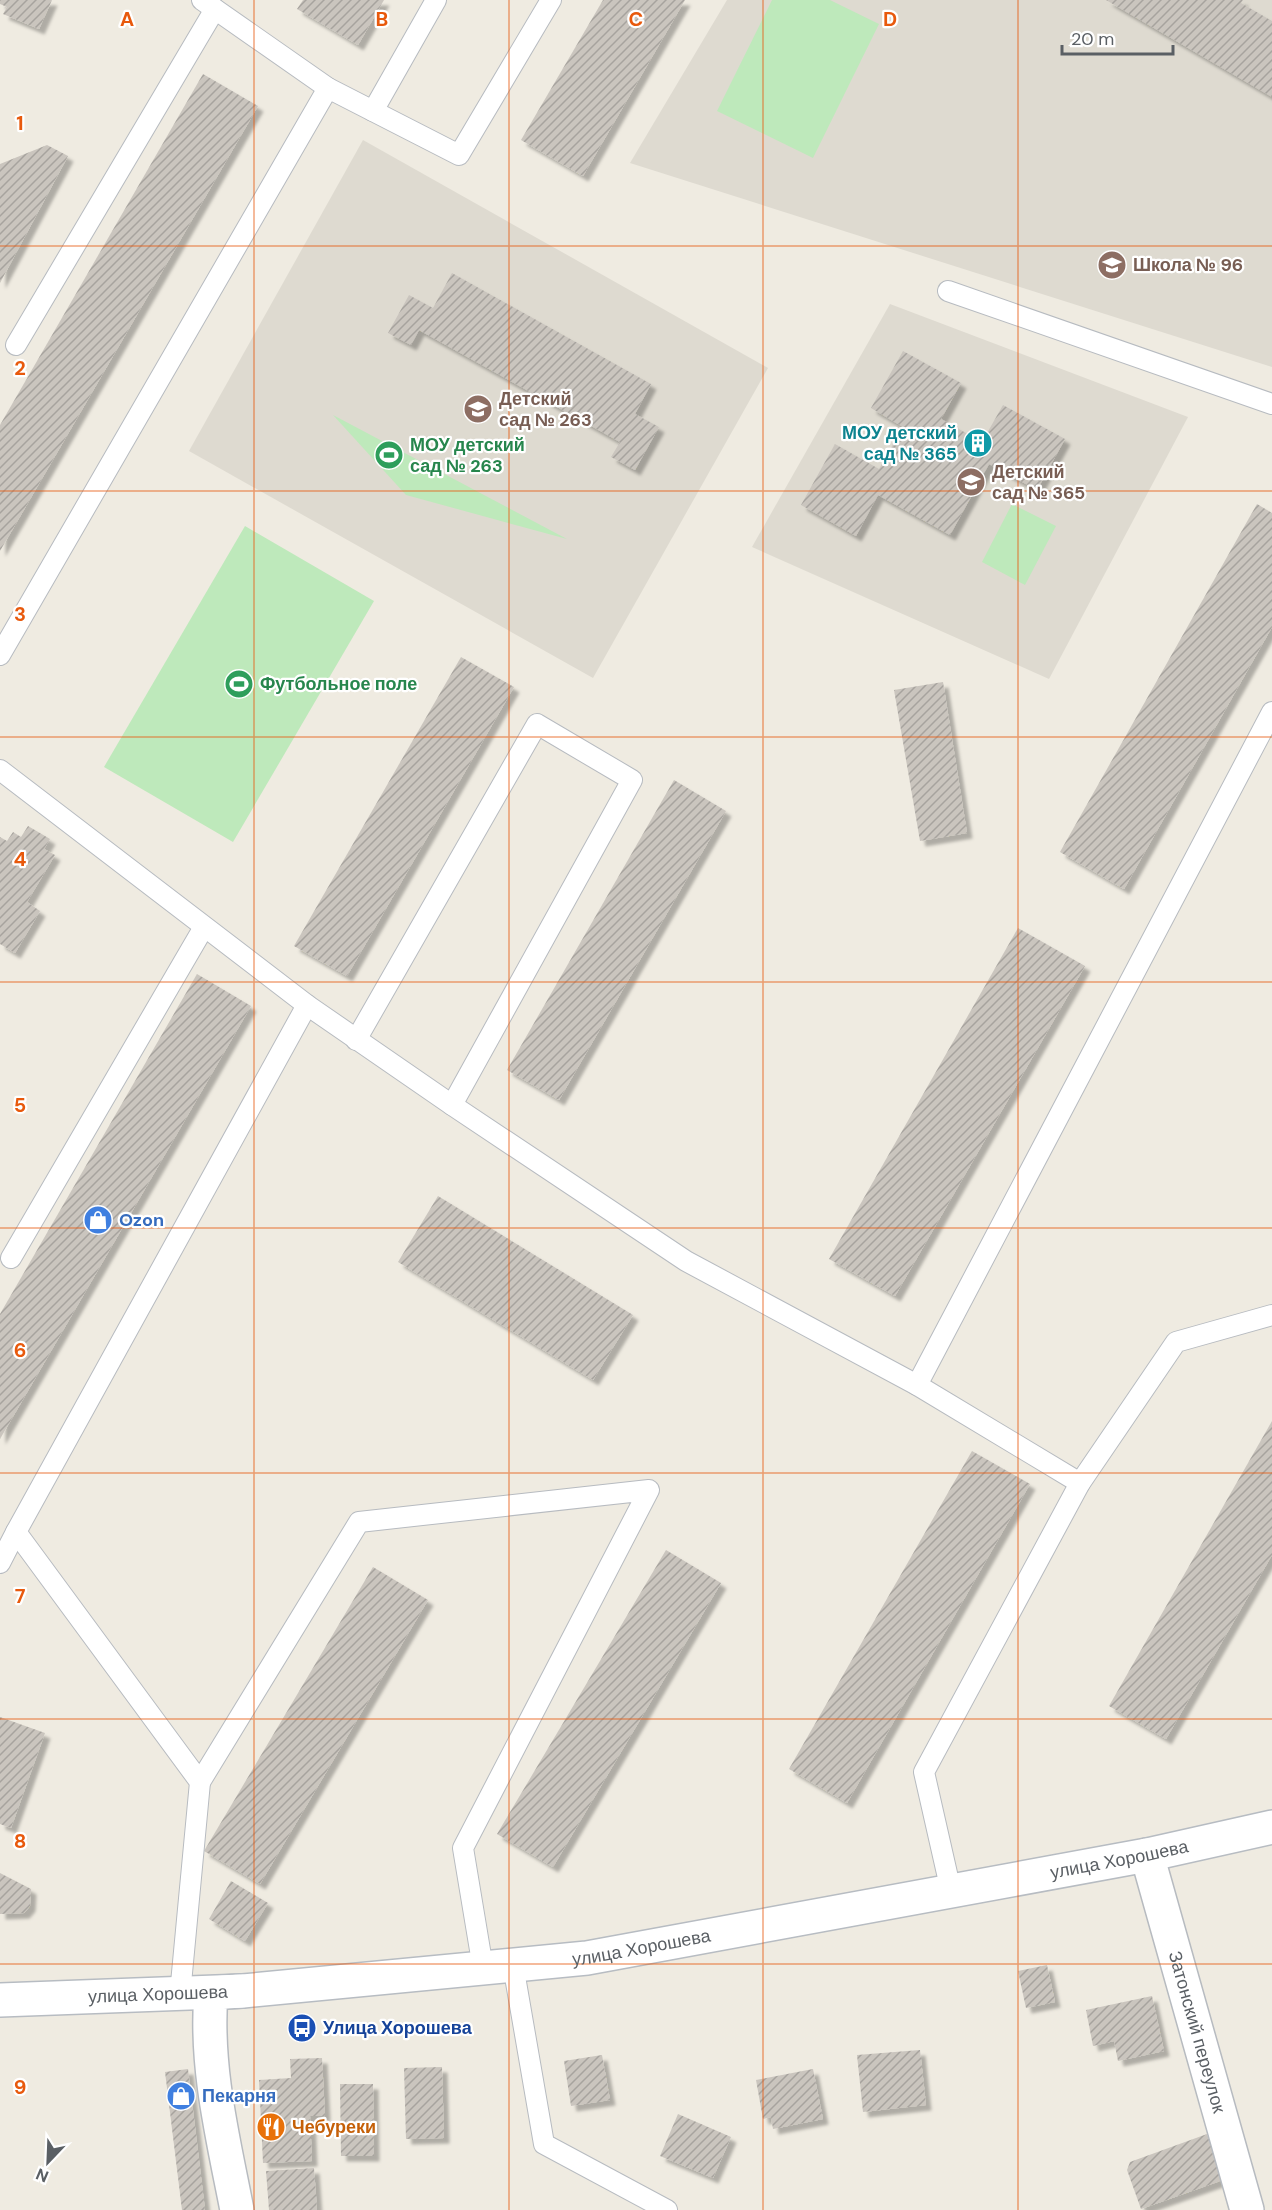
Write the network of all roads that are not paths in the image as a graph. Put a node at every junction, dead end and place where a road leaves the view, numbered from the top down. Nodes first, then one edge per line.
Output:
1 (436, 0) edge
2 (551, 0) edge
3 (209, 4) edge
4 (328, 87) junction
5 (373, 111) junction
6 (948, 291) dead end
7 (15, 345) dead end
8 (1272, 404) edge
9 (0, 656) edge
10 (1272, 712) edge
11 (0, 770) edge
12 (204, 927) junction
13 (307, 1005) junction
14 (356, 1040) junction
15 (452, 1105) junction
16 (11, 1258) dead end
17 (1272, 1315) edge
18 (917, 1385) junction
19 (1080, 1483) junction
20 (16, 1532) junction
21 (0, 1563) edge
22 (200, 1782) junction
23 (1272, 1827) edge
24 (1147, 1855) junction
25 (951, 1891) junction
26 (498, 1966) junction
27 (243, 1991) junction
28 (180, 1994) junction
29 (0, 2000) edge
30 (237, 2210) edge
31 (667, 2210) edge
32 (1247, 2210) edge

1 - 5 lane
2 - 5 lane
3 - 4 lane
3 - 7 lane
4 - 5 lane
4 - 9 lane
6 - 8 lane
10 - 18 lane
11 - 12 lane
12 - 13 lane
12 - 16 lane
13 - 14 lane
13 - 20 lane
14 - 15 lane
14 - 15 lane
15 - 18 lane
17 - 19 lane
18 - 19 lane
19 - 25 lane
20 - 21 lane
20 - 22 lane
22 - 26 lane
22 - 28 lane
23 - 24 main road, улица Хорошева
24 - 25 main road, улица Хорошева
24 - 32 main road, Затонский переулок
25 - 26 main road, улица Хорошева
26 - 27 main road, улица Хорошева
26 - 31 lane
27 - 28 main road, улица Хорошева
27 - 30 main road
28 - 29 main road, улица Хорошева

